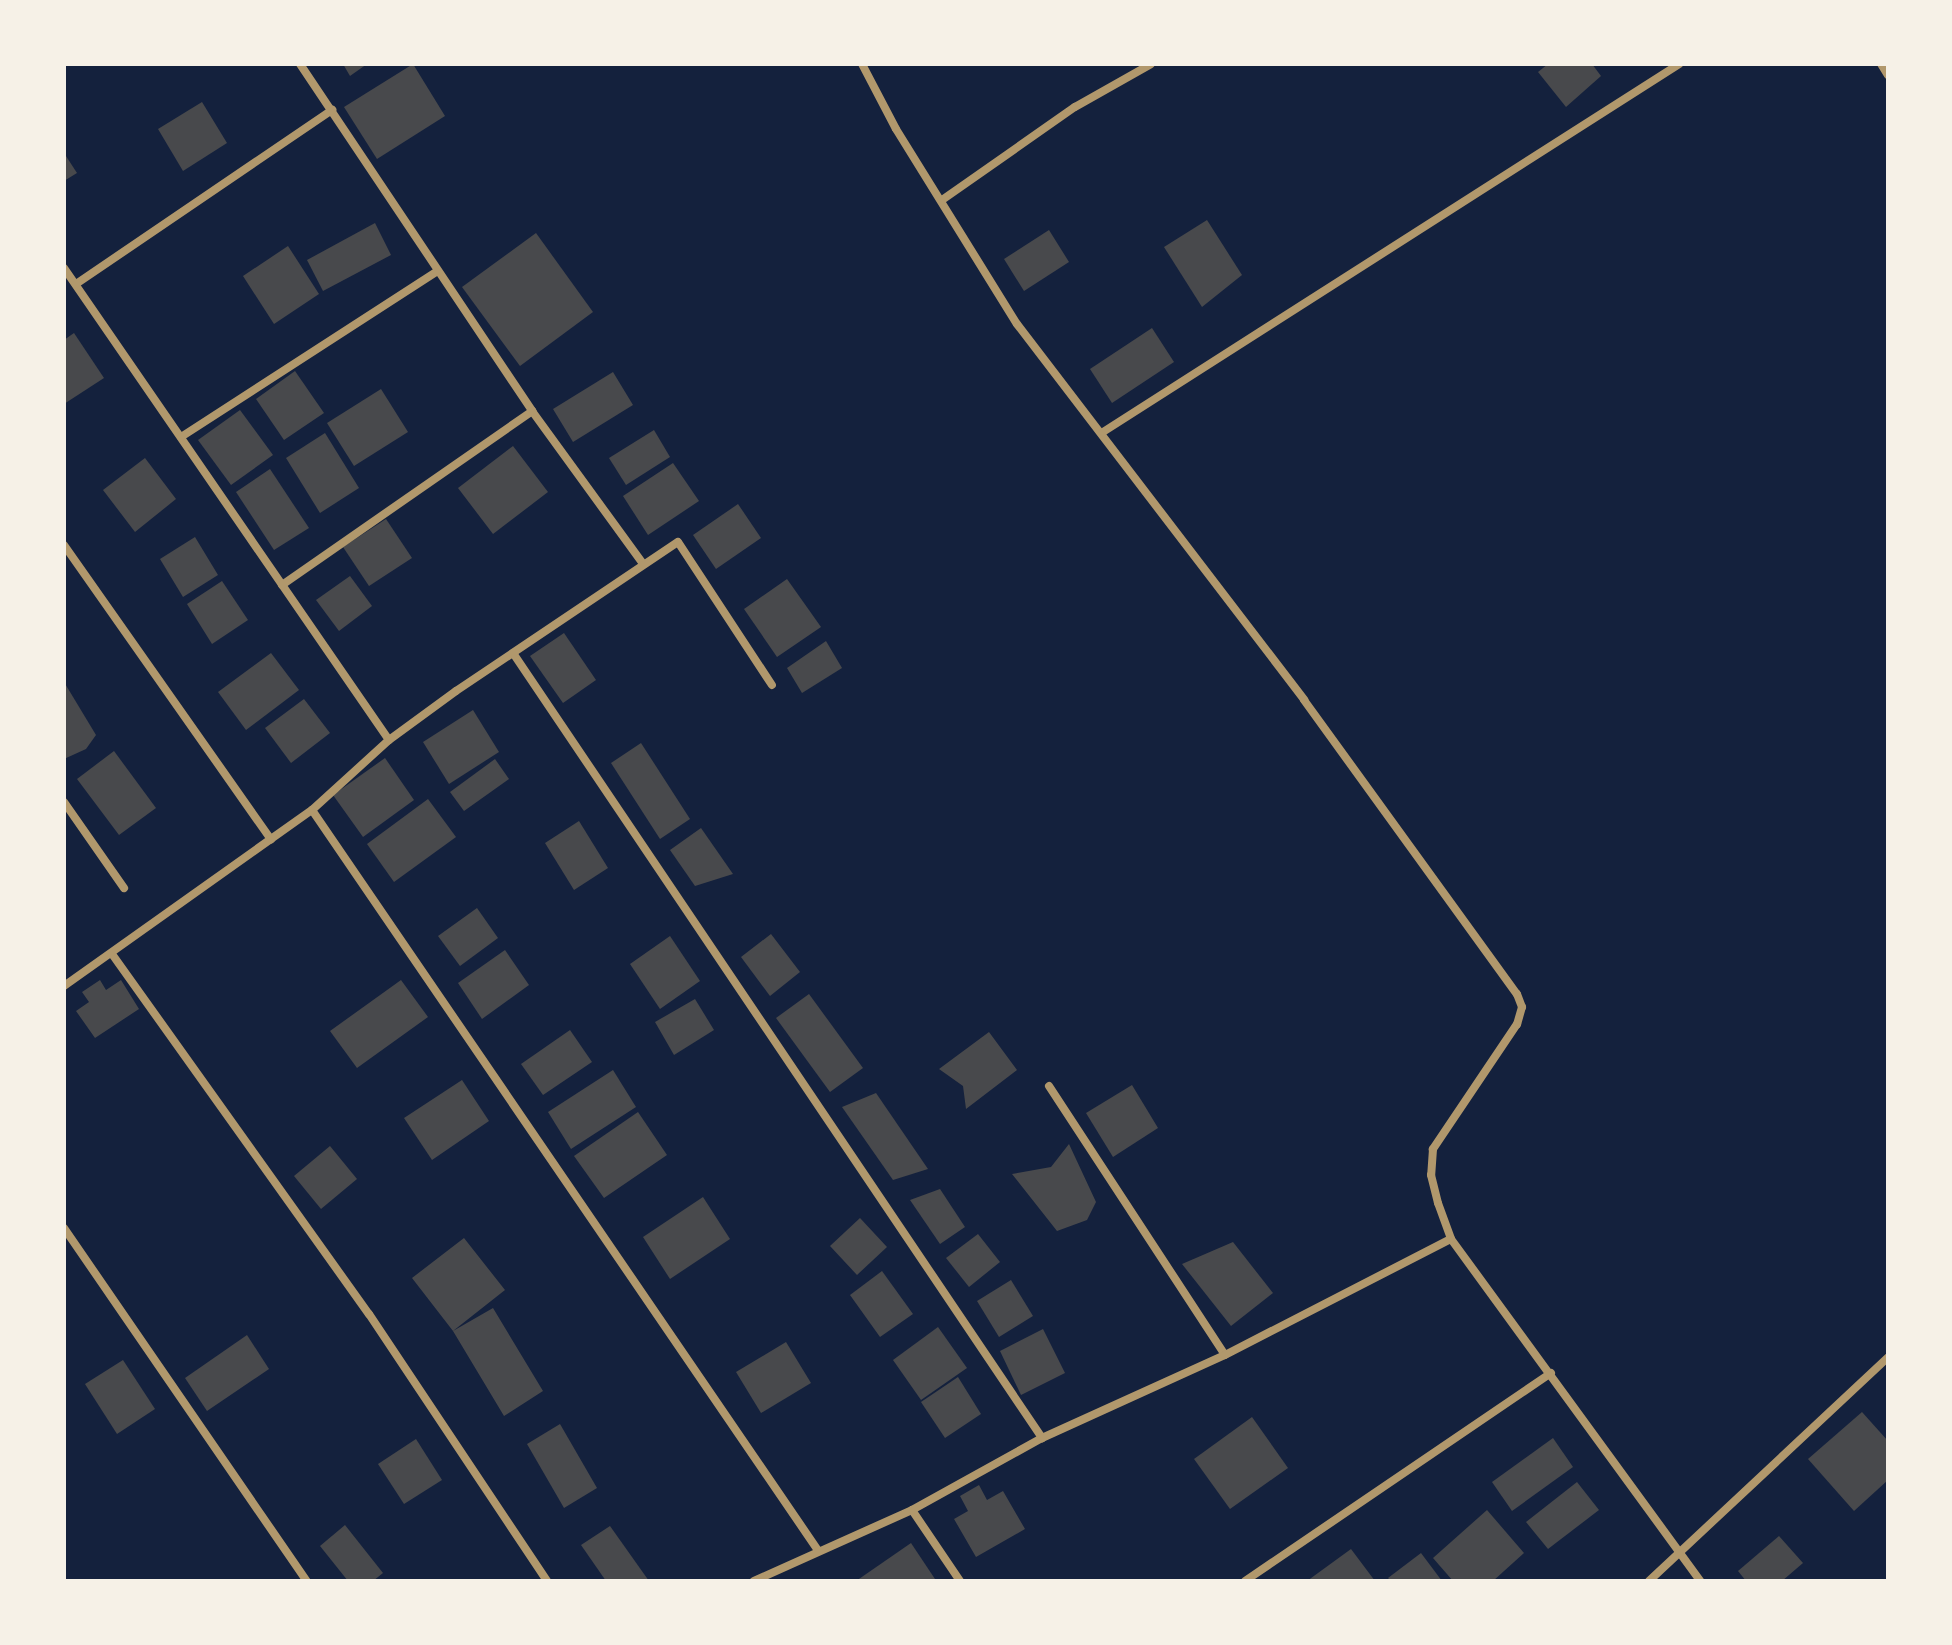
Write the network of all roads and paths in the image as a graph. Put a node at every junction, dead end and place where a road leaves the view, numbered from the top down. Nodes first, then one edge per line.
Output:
1 (300, 64) edge
2 (862, 64) edge
3 (1151, 64) edge
4 (1679, 64) edge
5 (1881, 64) edge
6 (1888, 75) edge
7 (332, 110) junction
8 (942, 200) junction
9 (64, 268) edge
10 (436, 272) junction
11 (76, 284) junction
12 (532, 411) junction
13 (1103, 432) junction
14 (181, 437) junction
15 (64, 545) edge
16 (643, 564) junction
17 (282, 585) junction
18 (513, 653) junction
19 (772, 685) dead end
20 (389, 740) junction
21 (64, 802) edge
22 (312, 810) junction
23 (271, 839) junction
24 (124, 888) dead end
25 (112, 954) junction
26 (64, 986) edge
27 (1049, 1086) dead end
28 (64, 1228) edge
29 (1451, 1239) junction
30 (1225, 1355) junction
31 (1888, 1357) edge
32 (1551, 1373) junction
33 (1042, 1438) junction
34 (912, 1510) junction
35 (817, 1549) junction
36 (1680, 1555) junction
37 (1248, 1580) edge
38 (307, 1581) edge
39 (547, 1581) edge
40 (754, 1581) edge
41 (960, 1581) edge
42 (1649, 1581) edge
43 (1700, 1581) edge

1 - 7 street
2 - 8 street
3 - 8 street
4 - 13 street
5 - 6 street
7 - 10 street
7 - 11 street
8 - 13 street
9 - 11 street
10 - 12 street
10 - 14 street
11 - 14 street
12 - 16 street
12 - 17 street
13 - 29 street
14 - 17 street
15 - 23 street
16 - 18 street
16 - 19 street
17 - 20 street
18 - 20 street
18 - 33 street
20 - 22 street
21 - 24 street
22 - 23 street
22 - 35 street
23 - 25 street
25 - 26 street
25 - 39 street
27 - 30 street
28 - 38 street
29 - 30 street
29 - 32 street
30 - 33 street
31 - 36 street
32 - 36 street
32 - 37 street
33 - 34 street
34 - 35 street
34 - 41 street
35 - 40 street
36 - 42 street
36 - 43 street

